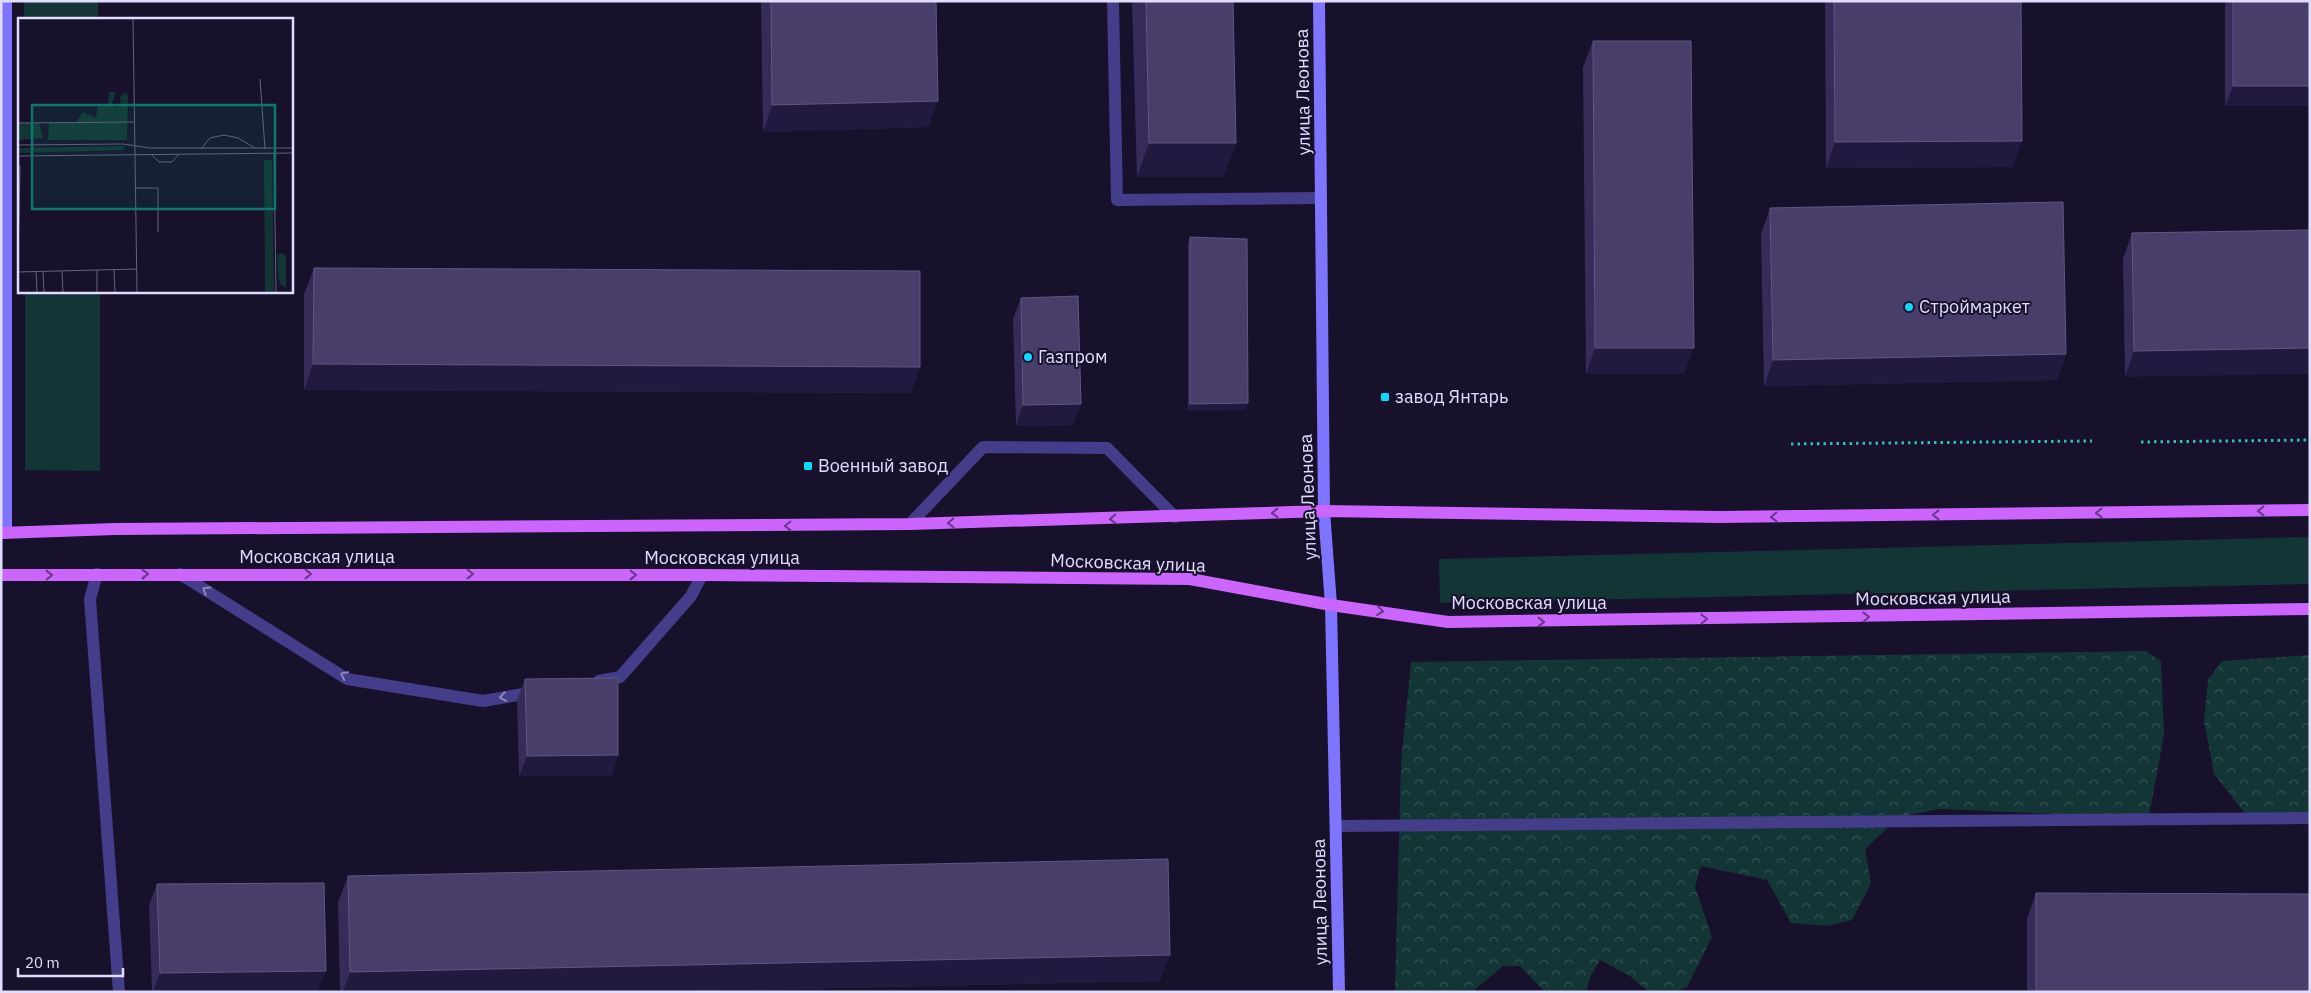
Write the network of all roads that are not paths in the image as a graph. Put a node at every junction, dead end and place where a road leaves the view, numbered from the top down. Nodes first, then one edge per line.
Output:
1 (6, 1) edge
2 (1113, 1) edge
3 (1319, 1) edge
4 (1321, 198) junction
5 (2310, 510) edge
6 (1324, 511) junction
7 (1175, 517) junction
8 (910, 524) junction
9 (3, 533) edge
10 (97, 574) junction
11 (180, 574) junction
12 (702, 575) junction
13 (1, 576) edge
14 (1331, 605) junction
15 (2310, 608) edge
16 (591, 682) edge
17 (552, 689) edge
18 (2310, 818) edge
19 (1336, 826) junction
20 (119, 992) edge
21 (1339, 992) edge

1 - 9 street
2 - 4 lane
3 - 4 street, улица Леонова
4 - 6 street, улица Леонова
5 -> 6 main road, Московская улица
6 -> 7 main road, Московская улица
6 - 14 street, улица Леонова
7 -> 8 main road, Московская улица
7 - 8 lane
8 -> 9 main road, Московская улица
10 -> 11 main road, Московская улица
13 -> 10 main road, Московская улица
10 - 20 lane
11 -> 12 main road, Московская улица
17 -> 11 lane
12 - 14 main road, Московская улица
12 - 16 lane
14 -> 15 main road, Московская улица
14 - 19 street, улица Леонова
18 - 19 lane
19 - 21 street, улица Леонова

